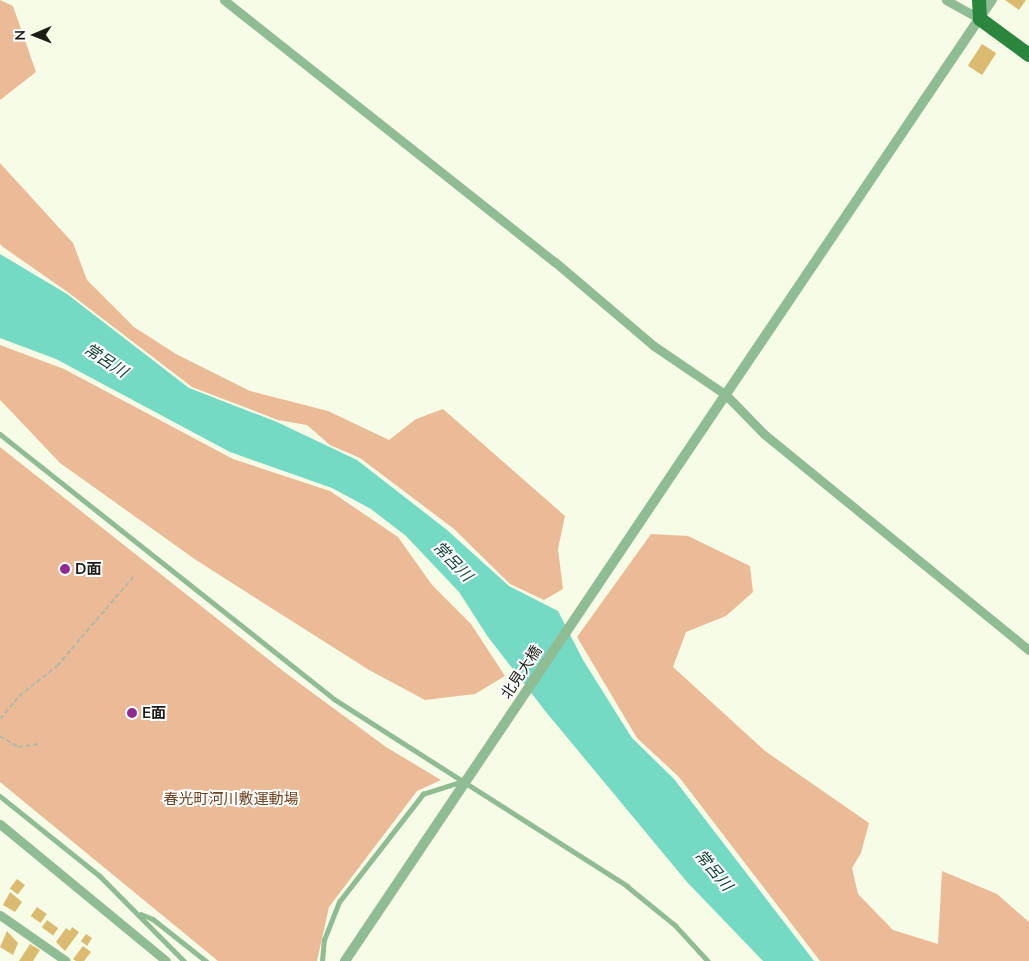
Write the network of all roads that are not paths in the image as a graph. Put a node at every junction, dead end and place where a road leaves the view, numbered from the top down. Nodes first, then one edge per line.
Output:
1 (224, 0) edge
2 (946, 0) edge
3 (979, 0) edge
4 (992, 0) edge
5 (980, 19) junction
6 (1029, 55) edge
7 (724, 397) junction
8 (0, 434) edge
9 (1029, 650) edge
10 (460, 782) junction
11 (0, 796) edge
12 (0, 824) edge
13 (138, 913) junction
14 (0, 916) edge
15 (66, 961) edge
16 (166, 961) edge
17 (184, 961) edge
18 (206, 961) edge
19 (322, 961) edge
20 (345, 961) edge
21 (708, 961) edge

1 - 7 street
2 - 5 street
3 - 5 main road
4 - 5 street, 北見大橋
5 - 6 main road
5 - 7 street, 北見大橋
7 - 9 street
7 - 20 street, 北見大橋, bridge
8 - 10 lane
10 - 19 lane
10 - 21 lane
11 - 13 lane
12 - 16 street
13 - 17 lane
13 - 18 lane
14 - 15 street

